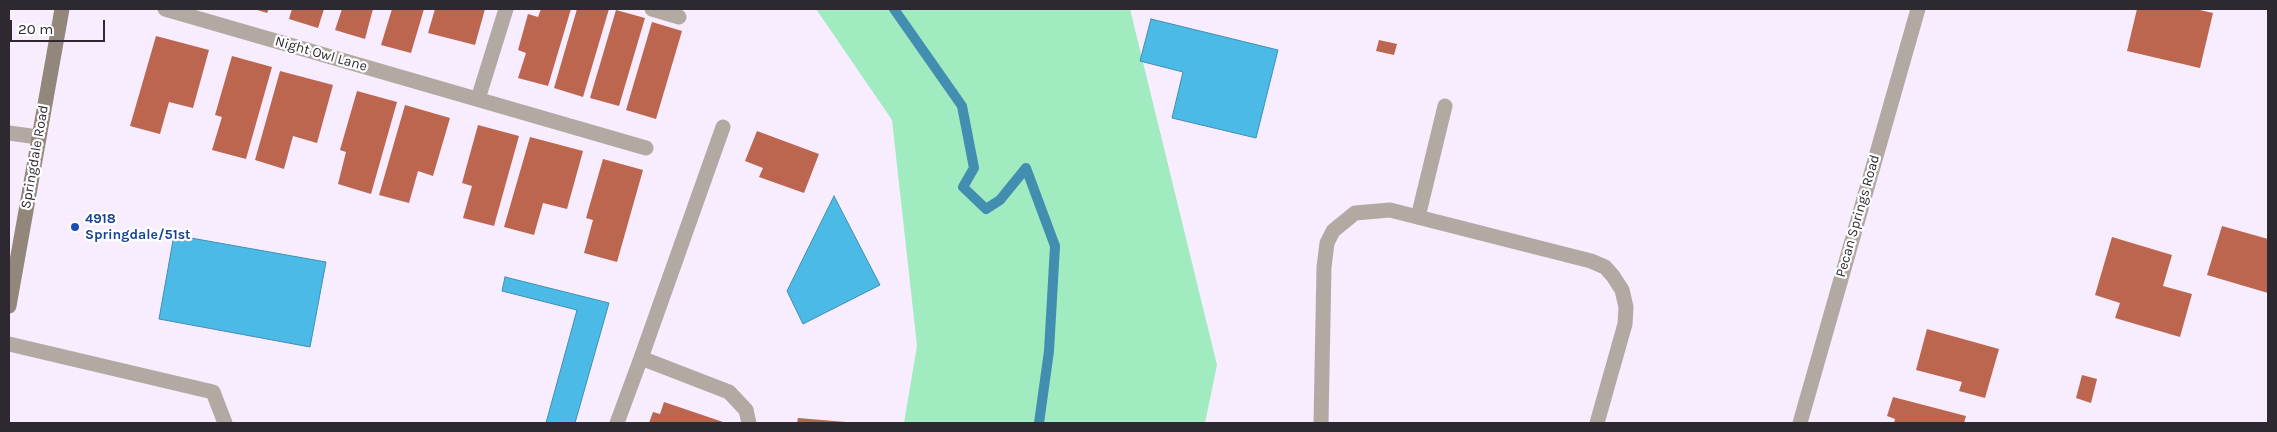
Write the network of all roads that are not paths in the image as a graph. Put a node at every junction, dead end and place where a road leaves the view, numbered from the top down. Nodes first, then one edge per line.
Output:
1 (62, 9) edge
2 (165, 9) edge
3 (506, 9) edge
4 (652, 9) edge
5 (1918, 9) edge
6 (679, 17) dead end
7 (478, 99) junction
8 (1445, 106) dead end
9 (723, 127) dead end
10 (9, 133) edge
11 (38, 137) junction
12 (646, 148) dead end
13 (1418, 217) junction
14 (9, 306) edge
15 (9, 344) edge
16 (641, 358) junction
17 (225, 423) edge
18 (617, 423) edge
19 (749, 423) edge
20 (1322, 423) edge
21 (1597, 423) edge
22 (1800, 423) edge

1 - 11 main road, Springdale Road
2 - 7 street, Night Owl Lane
3 - 7 street
4 - 6 street
5 - 22 street, Pecan Springs Road
7 - 12 street, Night Owl Lane
8 - 13 street
9 - 16 street
10 - 11 street
11 - 14 main road, Springdale Road
13 - 20 street
13 - 21 street
15 - 17 street
16 - 18 street
16 - 19 street

